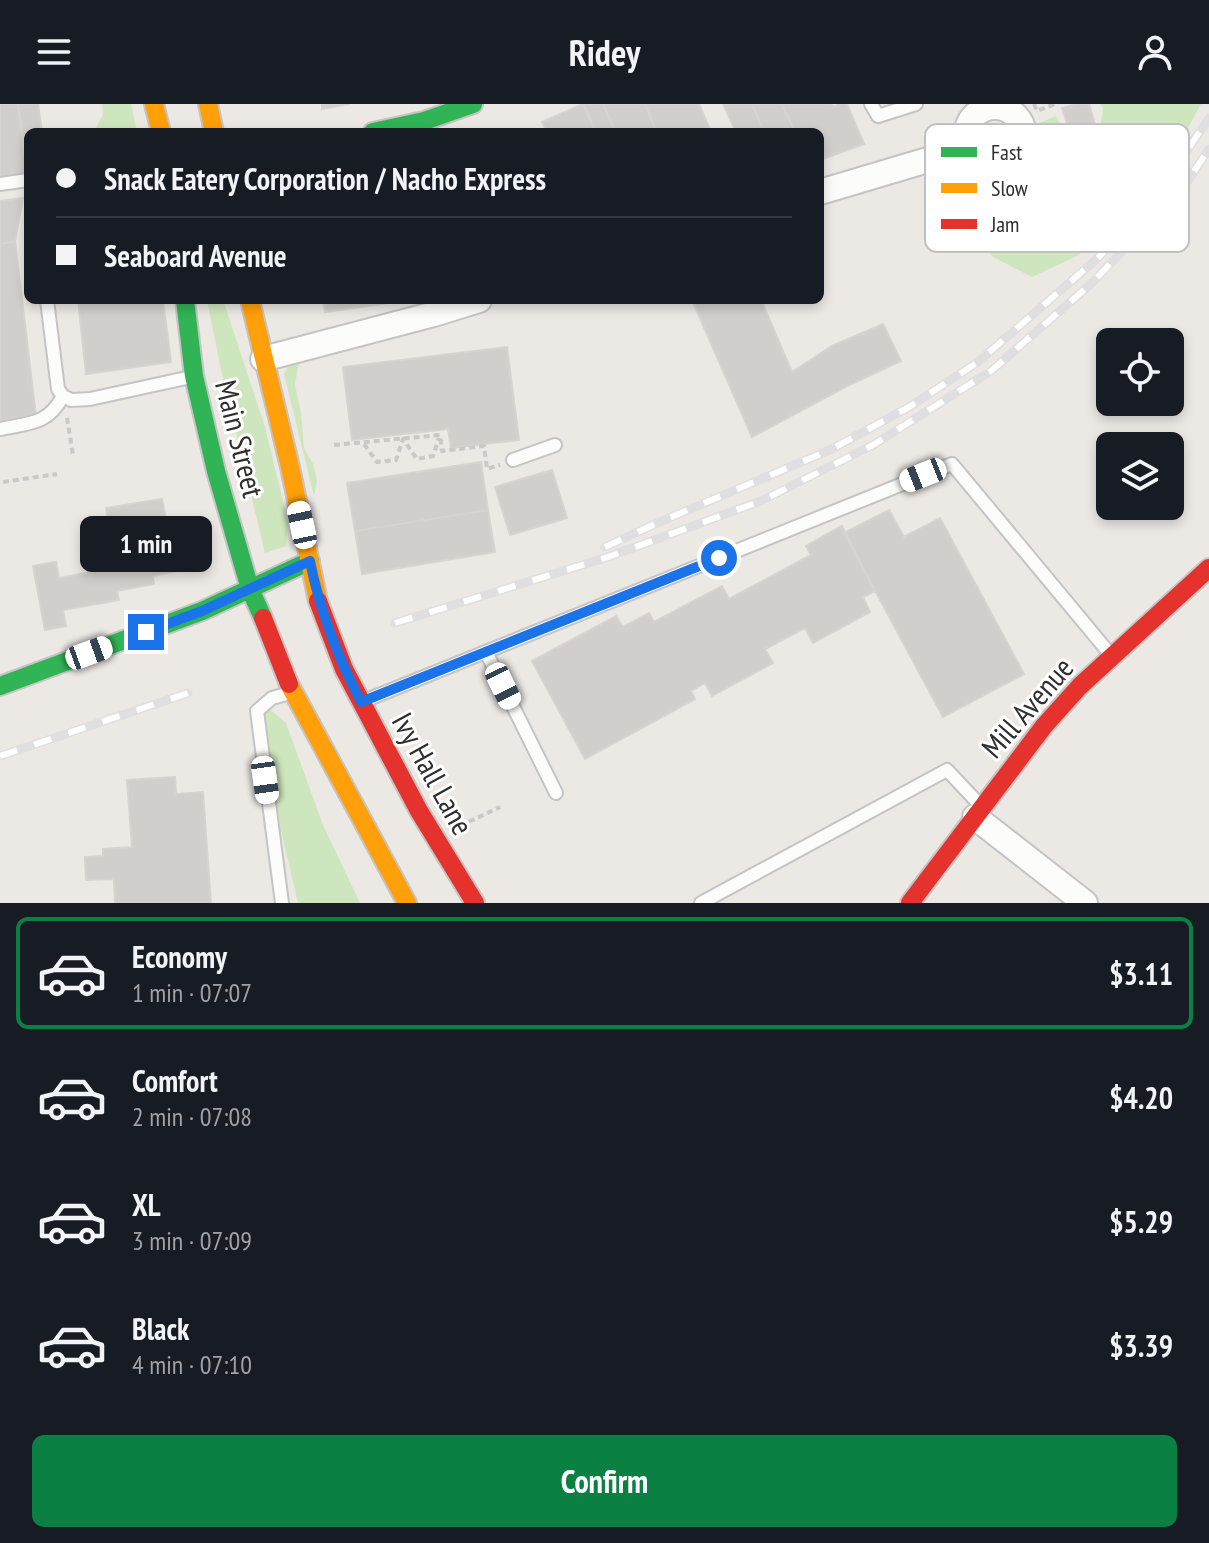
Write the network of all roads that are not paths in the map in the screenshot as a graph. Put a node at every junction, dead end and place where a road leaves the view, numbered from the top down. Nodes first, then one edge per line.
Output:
1 (154, 104) edge
2 (208, 104) edge
3 (473, 104) edge
4 (871, 104) edge
5 (916, 104) edge
6 (981, 107) edge
7 (441, 110) edge
8 (969, 124) edge
9 (1020, 124) edge
10 (160, 128) edge
11 (213, 128) edge
12 (396, 128) edge
13 (925, 161) edge
14 (24, 181) edge
15 (0, 184) edge
16 (824, 191) edge
17 (47, 304) edge
18 (185, 304) edge
19 (251, 304) edge
20 (466, 304) edge
21 (263, 359) junction
22 (194, 376) junction
23 (63, 396) junction
24 (0, 429) edge
25 (555, 445) dead end
26 (513, 460) dead end
27 (310, 561) junction
28 (1209, 568) edge
29 (250, 589) junction
30 (318, 601) joint
31 (486, 652) junction
32 (1112, 657) junction
33 (0, 686) edge
34 (291, 688) junction
35 (361, 702) junction
36 (556, 793) dead end
37 (979, 812) junction
38 (404, 898) edge
39 (282, 903) edge
40 (475, 903) edge
41 (701, 903) edge
42 (910, 903) edge
43 (1085, 903) edge

1 - 10 main road
2 - 11 main road
3 - 7 main road
4 - 5 lane
6 - 8 street
6 - 9 street
7 - 12 main road
13 - 16 street
14 - 15 lane
17 - 23 lane
18 - 22 main road, Main Street
19 - 21 main road, Main Street
20 - 21 street
21 - 27 main road, Main Street
22 - 23 lane
22 - 29 main road, Main Street
23 - 24 lane
25 - 26 lane
27 - 29 main road
27 - 30 main road, Main Street
28 - 32 main road, Mill Avenue
29 - 33 main road
29 - 34 main road, Main Street, bridge
30 - 35 main road, Ivy Hall Lane, bridge
31 - 32 lane
31 - 35 lane
31 - 36 lane
32 - 37 main road, Mill Avenue
34 - 38 main road
34 - 39 lane
35 - 40 main road, Ivy Hall Lane
37 - 41 lane
37 - 42 main road, Mill Avenue
37 - 43 street

